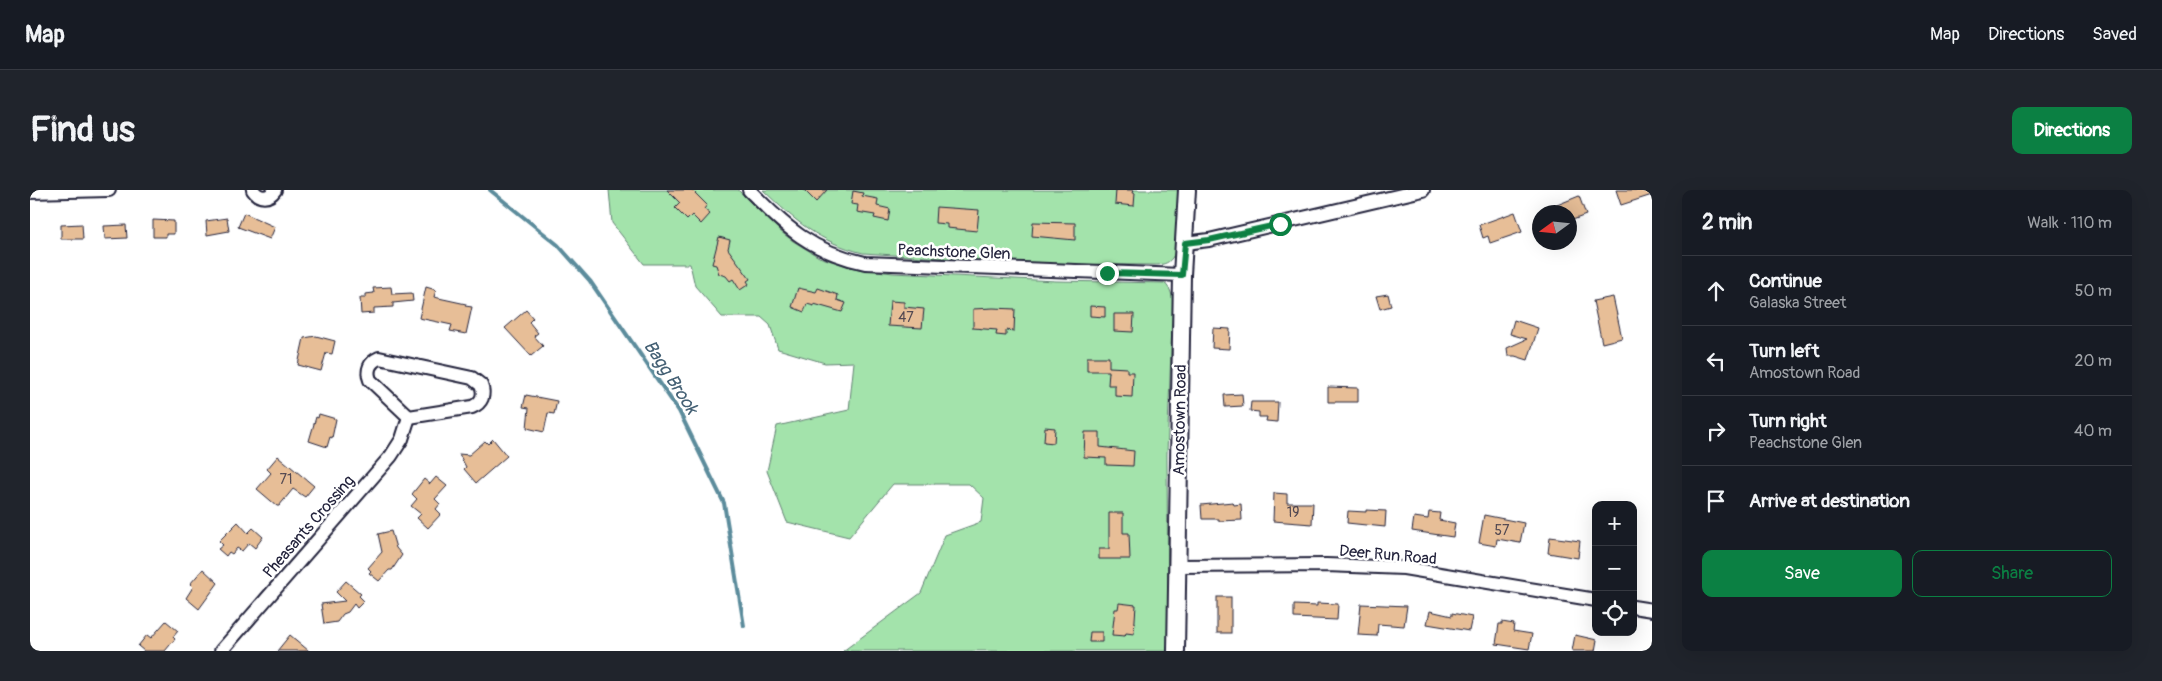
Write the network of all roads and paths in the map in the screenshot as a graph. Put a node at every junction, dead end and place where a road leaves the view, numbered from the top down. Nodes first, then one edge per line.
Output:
1 (109, 190) edge
2 (254, 190) edge
3 (275, 190) edge
4 (748, 190) edge
5 (1187, 190) edge
6 (1423, 190) edge
7 (30, 192) edge
8 (1185, 243) junction
9 (1182, 275) junction
10 (410, 417) junction
11 (1176, 566) junction
12 (1592, 599) edge
13 (1637, 608) edge
14 (1652, 610) edge
15 (221, 651) edge
16 (1176, 651) edge

1 - 7 street
2 - 3 street
4 - 9 street, Peachstone Glen
5 - 8 street, Amostown Road
6 - 8 street
8 - 9 street, Amostown Road
9 - 11 street, Amostown Road
10 - 10 street
10 - 15 street, Pheasants Crossing
11 - 12 street, Deer Run Road
11 - 16 street, Amostown Road
13 - 14 street

